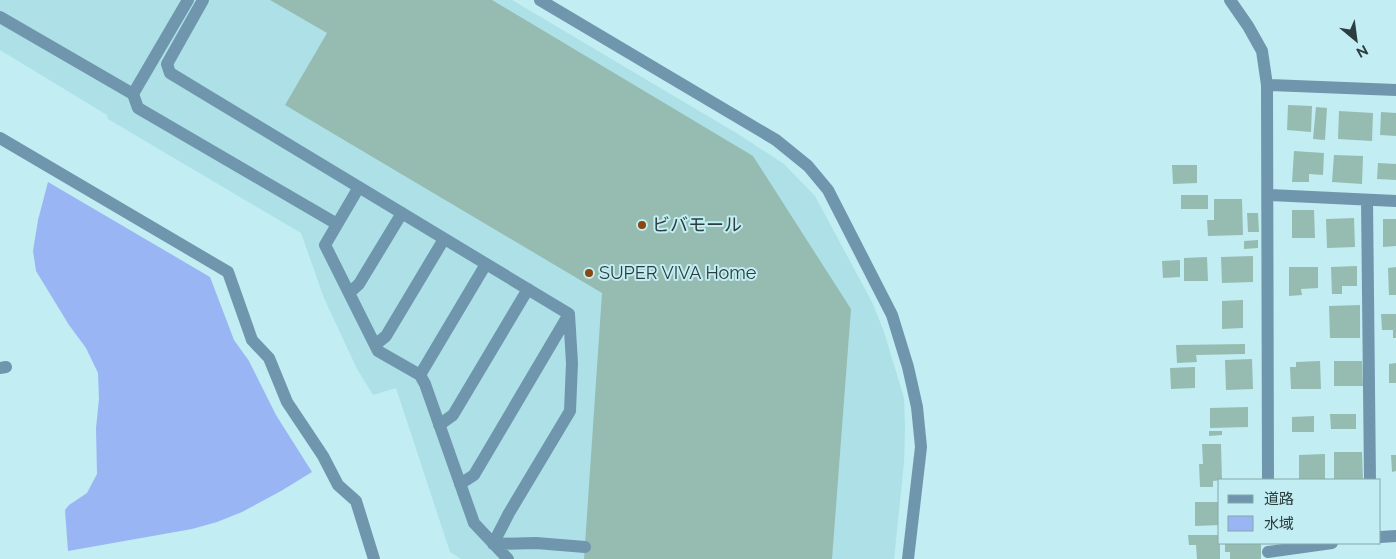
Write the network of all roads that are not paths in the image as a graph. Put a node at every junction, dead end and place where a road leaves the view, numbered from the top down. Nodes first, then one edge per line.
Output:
1 (188, 0) edge
2 (203, 0) edge
3 (540, 0) edge
4 (1230, 0) edge
5 (0, 16) edge
6 (1267, 85) junction
7 (1396, 90) edge
8 (133, 94) junction
9 (0, 138) edge
10 (359, 187) junction
11 (1268, 195) junction
12 (1367, 200) junction
13 (1396, 201) edge
14 (402, 213) junction
15 (337, 224) junction
16 (444, 238) junction
17 (486, 264) junction
18 (528, 289) junction
19 (349, 294) junction
20 (569, 314) junction
21 (376, 345) junction
22 (420, 375) junction
23 (439, 425) junction
24 (1268, 479) edge
25 (1370, 479) edge
26 (460, 484) junction
27 (1381, 536) edge
28 (1396, 536) edge
29 (493, 544) junction
30 (1324, 544) edge
31 (585, 548) dead end
32 (1268, 551) edge
33 (374, 559) edge
34 (508, 559) edge
35 (908, 559) edge

1 - 8 street
2 - 10 street
3 - 35 street
4 - 6 street
5 - 8 street
6 - 7 street
6 - 11 street
8 - 15 street
9 - 33 street
10 - 14 street
10 - 15 street
11 - 12 street
11 - 24 street
12 - 13 street
12 - 25 street
14 - 16 street
14 - 19 street
15 - 19 street
16 - 17 street
16 - 21 street
17 - 18 street
17 - 22 street
18 - 20 street
18 - 23 street
19 - 21 street
20 - 26 street
20 - 29 street
21 - 22 street
22 - 23 street
23 - 26 street
26 - 29 street
27 - 28 street
29 - 31 street
29 - 34 street
30 - 32 street

